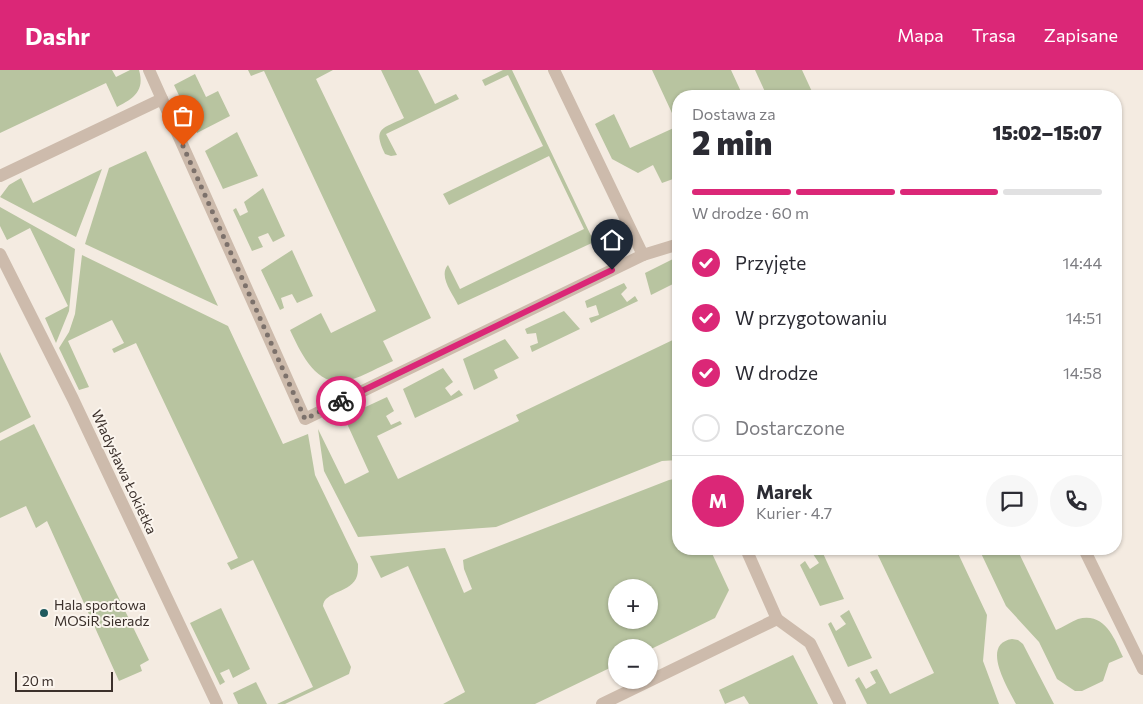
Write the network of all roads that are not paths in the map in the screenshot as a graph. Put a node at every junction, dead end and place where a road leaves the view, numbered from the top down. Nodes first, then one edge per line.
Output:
1 (149, 70) edge
2 (554, 70) edge
3 (162, 99) junction
4 (0, 176) edge
5 (672, 246) edge
6 (0, 254) edge
7 (643, 255) junction
8 (749, 555) edge
9 (1087, 555) edge
10 (777, 619) junction
11 (1143, 669) edge
12 (217, 704) edge
13 (602, 704) edge
14 (840, 704) edge

1 - 3 street
2 - 7 street
3 - 4 street
3 - 7 street
5 - 7 street
6 - 12 street, Władysława Łokietka
8 - 10 street
9 - 11 street
10 - 13 street
10 - 14 street

